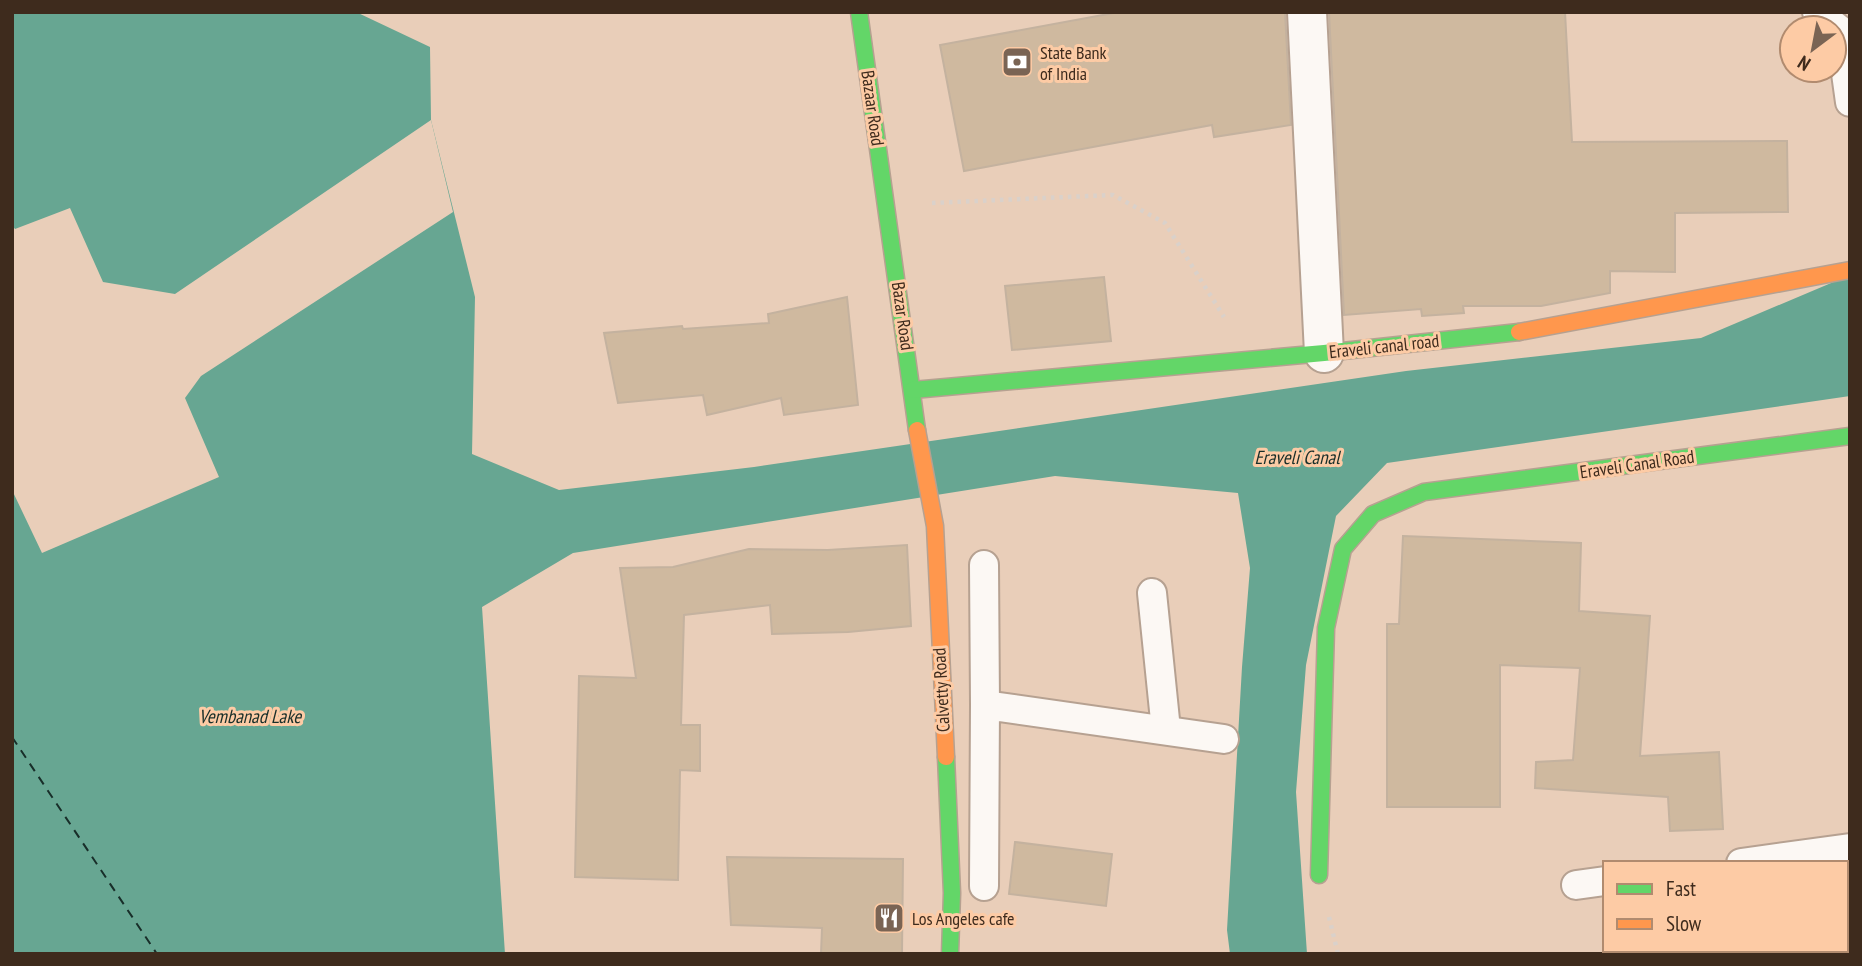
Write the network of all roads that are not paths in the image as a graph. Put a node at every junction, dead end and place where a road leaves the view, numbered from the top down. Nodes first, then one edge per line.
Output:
1 (859, 12) edge
2 (1307, 12) edge
3 (1817, 12) edge
4 (1850, 102) edge
5 (887, 205) joint
6 (1850, 270) edge
7 (1324, 353) junction
8 (913, 390) junction
9 (918, 428) joint
10 (1850, 436) edge
11 (984, 565) dead end
12 (1152, 593) dead end
13 (985, 705) junction
14 (1166, 730) junction
15 (1223, 739) dead end
16 (1850, 848) edge
17 (1756, 861) edge
18 (1319, 875) dead end
19 (1603, 881) edge
20 (1576, 884) dead end
21 (984, 886) dead end
22 (950, 954) edge

1 - 5 street, Bazaar Road
2 - 7 street
3 - 4 lane
5 - 8 street, Bazar Road
6 - 7 street, Eraveli canal road
7 - 8 street, Eraveli canal road
8 - 9 street, Bazar Road
9 - 22 street, Calvetty Road
10 - 18 street, Eraveli Canal Road
11 - 13 lane
12 - 14 lane
13 - 14 lane
13 - 21 lane
14 - 15 lane
16 - 17 lane
19 - 20 lane

